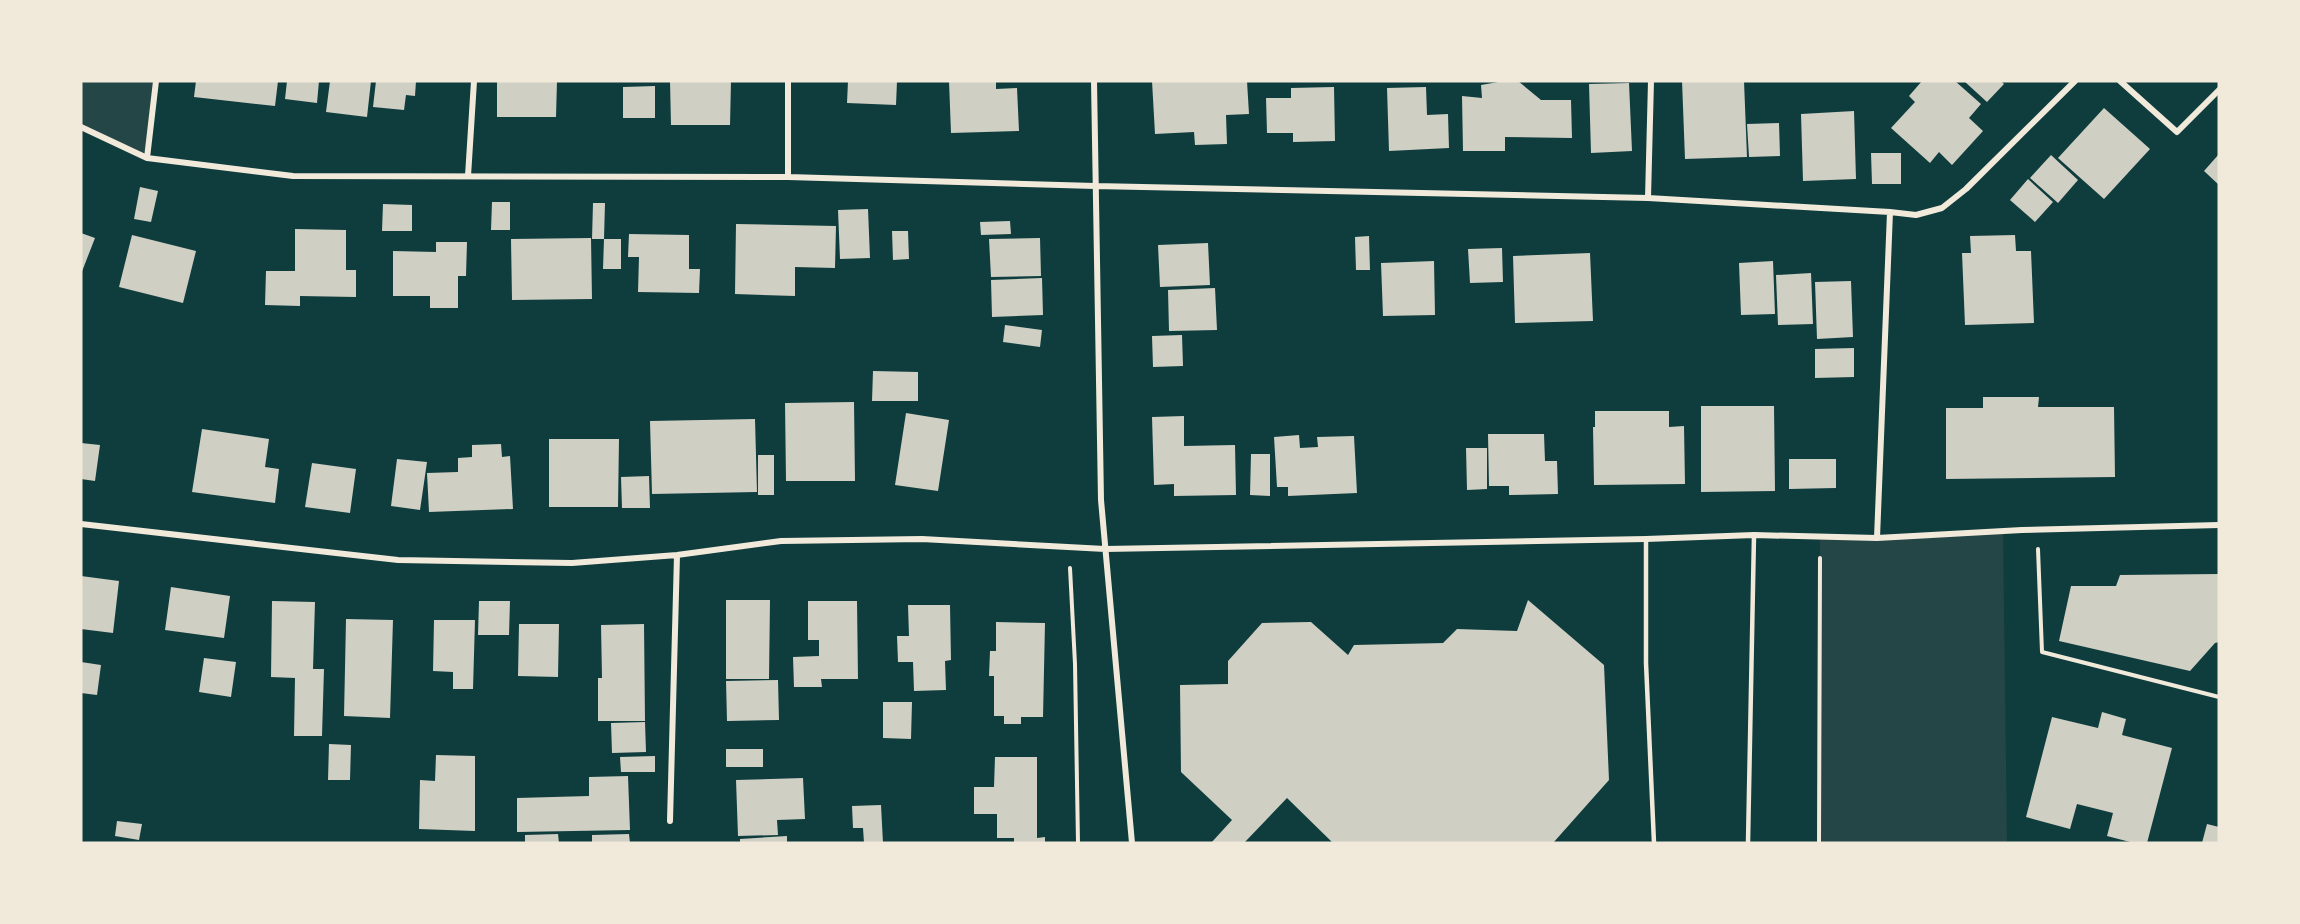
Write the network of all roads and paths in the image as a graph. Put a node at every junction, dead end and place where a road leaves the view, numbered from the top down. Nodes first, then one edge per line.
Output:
1 (156, 81) edge
2 (474, 81) edge
3 (788, 81) edge
4 (1094, 81) edge
5 (1651, 81) edge
6 (2075, 81) edge
7 (2120, 81) edge
8 (2219, 90) edge
9 (81, 127) edge
10 (147, 158) junction
11 (468, 176) junction
12 (788, 177) junction
13 (1095, 186) junction
14 (1648, 198) junction
15 (1890, 212) junction
16 (81, 524) edge
17 (2219, 525) edge
18 (2037, 530) junction
19 (1754, 535) junction
20 (1820, 537) junction
21 (1877, 538) junction
22 (1646, 539) junction
23 (1069, 547) junction
24 (1105, 549) junction
25 (677, 555) junction
26 (2219, 698) edge
27 (670, 821) dead end
28 (1078, 843) edge
29 (1132, 843) edge
30 (1654, 843) edge
31 (1748, 843) edge
32 (1819, 843) edge

1 - 10 street
2 - 11 street
3 - 12 street
4 - 13 street
5 - 14 street
6 - 15 street
7 - 8 street
9 - 10 street
10 - 11 street
11 - 12 street
12 - 13 street
13 - 14 street
13 - 24 street
14 - 15 street
15 - 21 street
16 - 25 street
17 - 18 street
18 - 21 street
18 - 26 path
19 - 20 street
19 - 22 street
19 - 31 lane
20 - 21 street
20 - 32 path
22 - 24 street
22 - 30 lane
23 - 24 street
23 - 25 street
23 - 28 path
24 - 29 street
25 - 27 street

